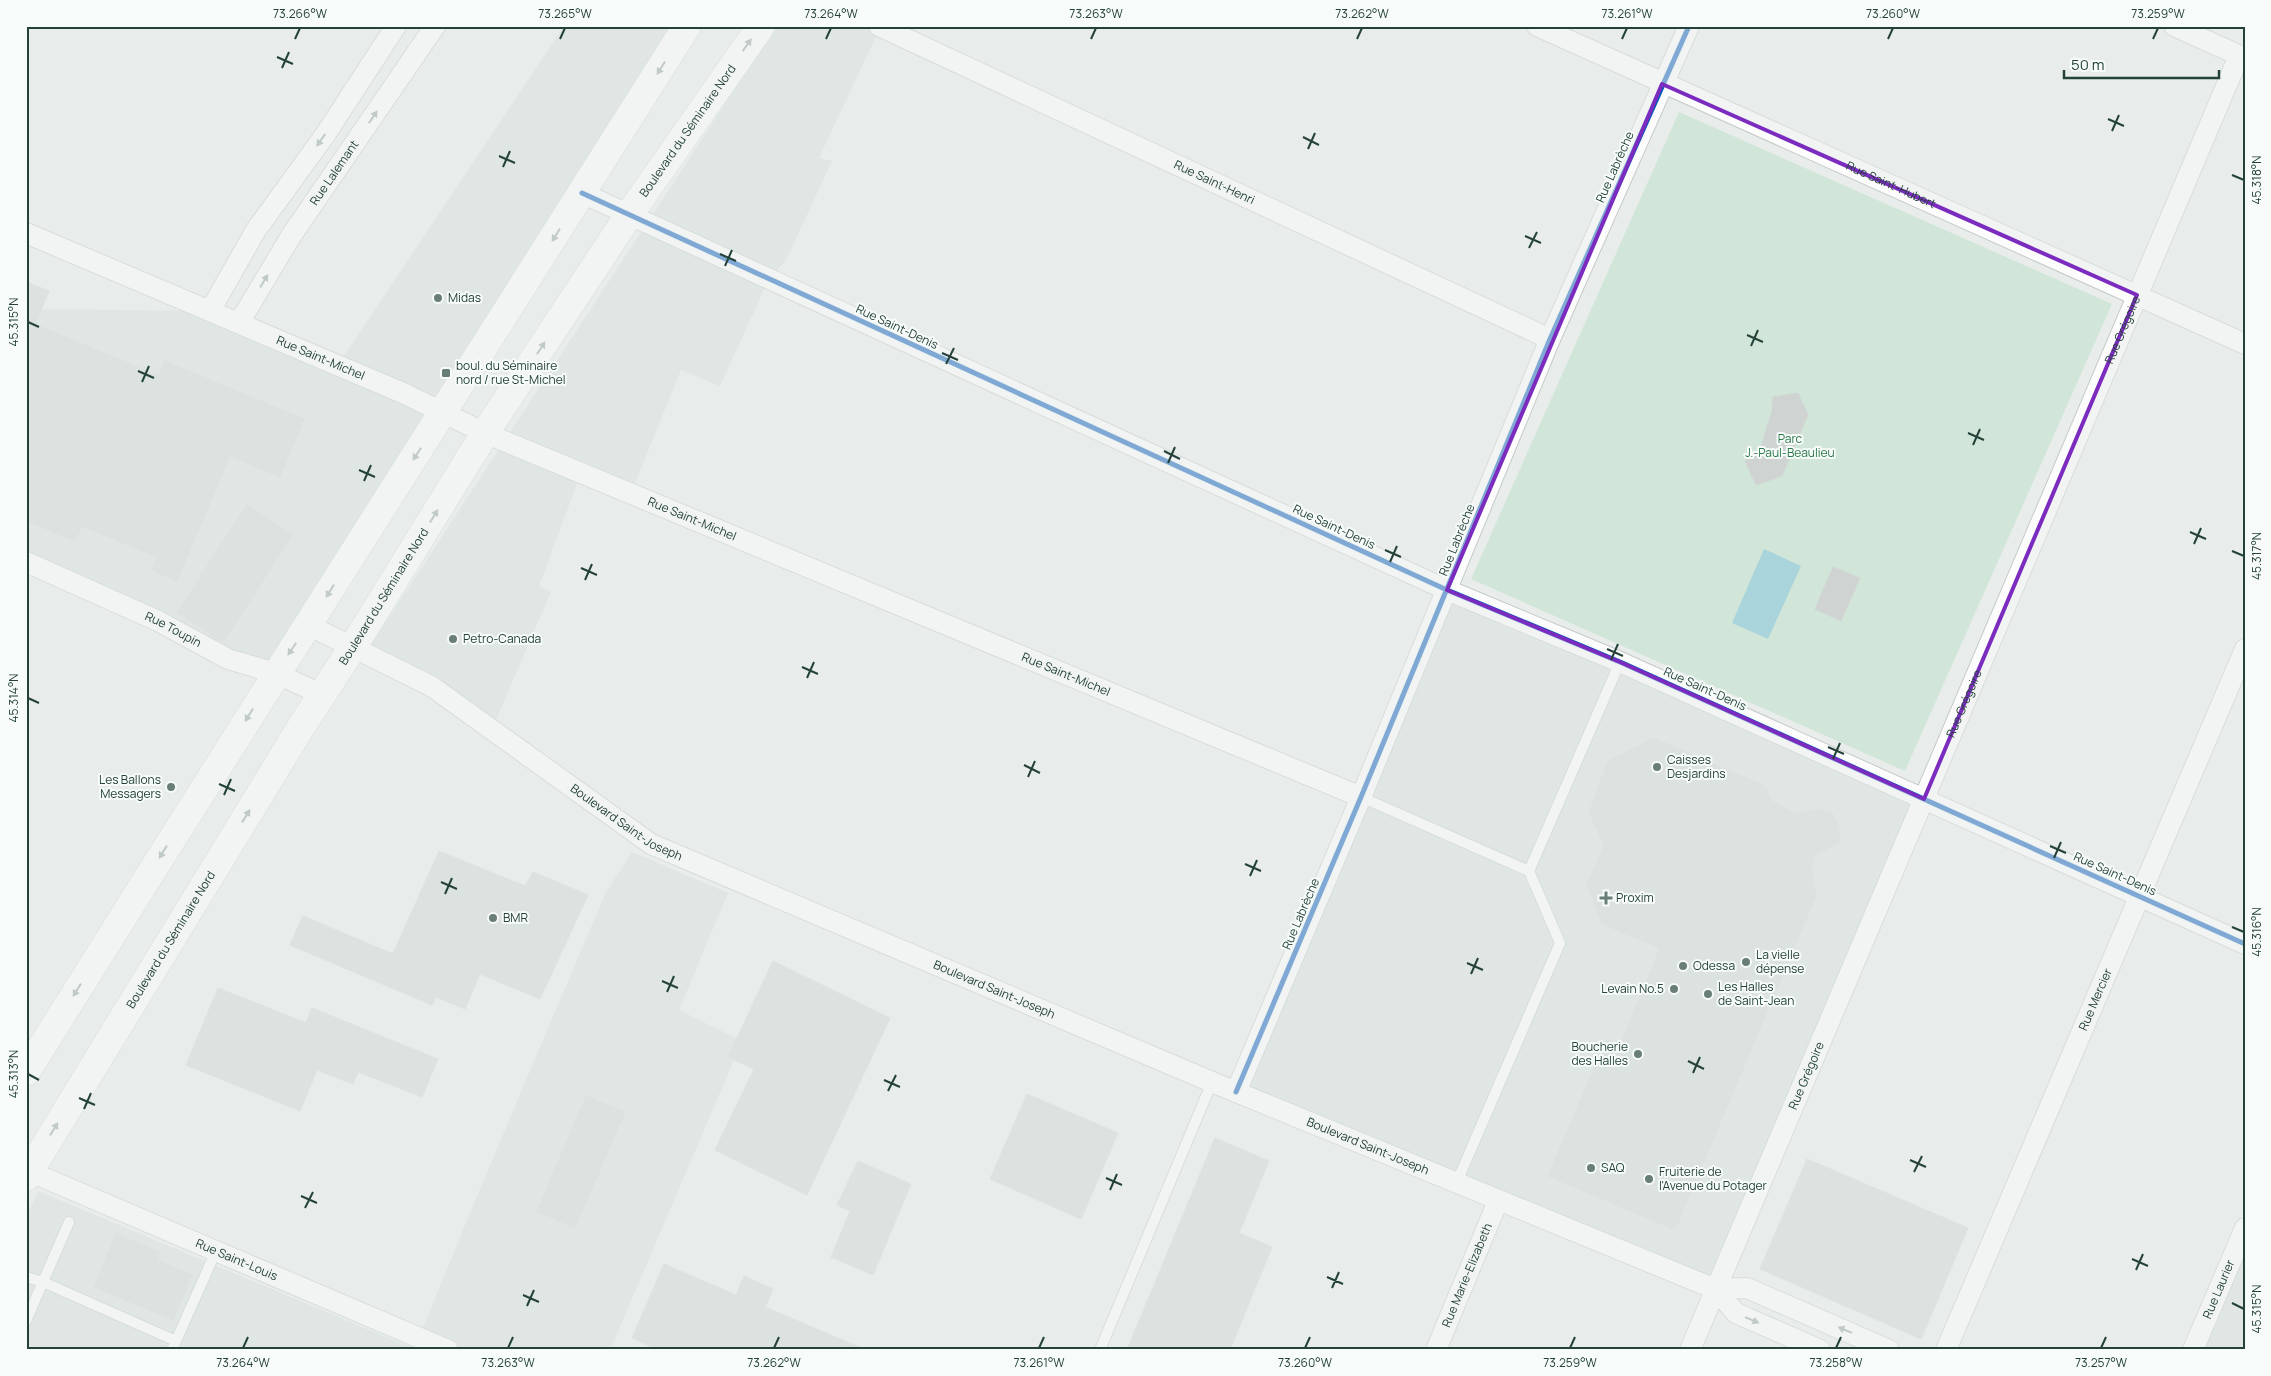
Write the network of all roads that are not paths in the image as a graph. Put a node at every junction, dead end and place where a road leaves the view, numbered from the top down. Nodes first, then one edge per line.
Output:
1 (396, 26) edge
2 (435, 26) edge
3 (687, 26) edge
4 (761, 26) edge
5 (879, 26) edge
6 (1537, 26) edge
7 (1689, 26) edge
8 (2174, 26) edge
9 (2242, 57) edge
10 (1662, 84) junction
11 (582, 193) junction
12 (629, 214) junction
13 (26, 233) edge
14 (2137, 295) junction
15 (210, 311) junction
16 (239, 323) junction
17 (1550, 339) junction
18 (2245, 344) edge
19 (444, 413) junction
20 (485, 433) junction
21 (27, 563) edge
22 (1447, 590) junction
23 (308, 625) junction
24 (353, 647) junction
25 (2245, 649) edge
26 (1620, 662) junction
27 (275, 673) junction
28 (322, 694) junction
29 (1361, 797) junction
30 (1924, 799) junction
31 (1530, 871) junction
32 (2139, 896) junction
33 (2245, 944) edge
34 (26, 1072) edge
35 (1212, 1082) junction
36 (1236, 1092) junction
37 (27, 1173) edge
38 (1456, 1184) junction
39 (1498, 1201) junction
40 (69, 1222) dead end
41 (2245, 1228) edge
42 (216, 1251) junction
43 (26, 1277) edge
44 (43, 1282) junction
45 (1716, 1289) junction
46 (26, 1321) edge
47 (174, 1345) edge
48 (448, 1350) edge
49 (1100, 1350) edge
50 (1436, 1350) edge
51 (1690, 1350) edge
52 (1820, 1350) edge
53 (1890, 1350) edge
54 (1946, 1350) edge
55 (2193, 1350) edge

1 -> 15 street
16 -> 2 street, Rue Lalemant
3 -> 11 main road
12 -> 4 main road, Boulevard du Séminaire Nord
5 - 17 street, Rue Saint-Henri
6 - 10 street, Rue Saint-Hubert
7 - 10 street, Rue Labrèche
8 - 9 street
9 - 14 street, Rue Grégoire
10 - 14 street, Rue Saint-Hubert
10 - 17 street, Rue Labrèche
11 - 12 street, Rue Saint-Denis
11 -> 19 main road
20 -> 12 main road, Boulevard du Séminaire Nord
12 - 22 street, Rue Saint-Denis
13 - 15 street, Rue Saint-Michel
14 - 18 street, Rue Saint-Hubert
14 - 30 street, Rue Grégoire
15 - 16 street, Rue Saint-Michel
16 - 19 street, Rue Saint-Michel
17 - 22 street, Rue Labrèche
19 - 20 street, Rue Saint-Michel
19 -> 23 main road
24 -> 20 main road, Boulevard du Séminaire Nord
20 - 29 street, Rue Saint-Michel
21 - 27 street, Rue Toupin
22 - 26 street, Rue Saint-Denis
22 - 29 street, Rue Labrèche
23 - 24 street, Boulevard Saint-Joseph
23 -> 27 main road
24 - 28 main road, Boulevard du Séminaire Nord
24 - 35 street, Boulevard Saint-Joseph
25 - 32 street, Rue Mercier
26 - 30 street, Rue Saint-Denis
26 - 31 lane
27 - 28 street, Rue Toupin
27 -> 34 main road
37 -> 28 main road, Boulevard du Séminaire Nord
29 - 31 lane
29 - 36 street, Rue Labrèche
30 - 32 street, Rue Saint-Denis
30 - 45 street, Rue Grégoire
31 - 38 lane
32 - 33 street, Rue Saint-Denis
32 - 54 street, Rue Mercier
35 - 36 street, Boulevard Saint-Joseph
35 - 49 lane
36 - 38 street, Boulevard Saint-Joseph
37 - 42 street, Rue Saint-Louis
38 - 39 street, Boulevard Saint-Joseph
39 - 45 street, Boulevard Saint-Joseph
39 - 50 street, Rue Marie-Elizabeth
40 - 44 lane
41 - 55 street, Rue Laurier
42 - 47 lane
42 - 48 street, Rue Saint-Louis
43 - 44 lane
44 - 46 lane
44 - 47 lane
45 - 51 street, Rue Grégoire
45 -> 52 street, Boulevard Saint-Joseph
53 -> 45 street, Boulevard Saint-Joseph

